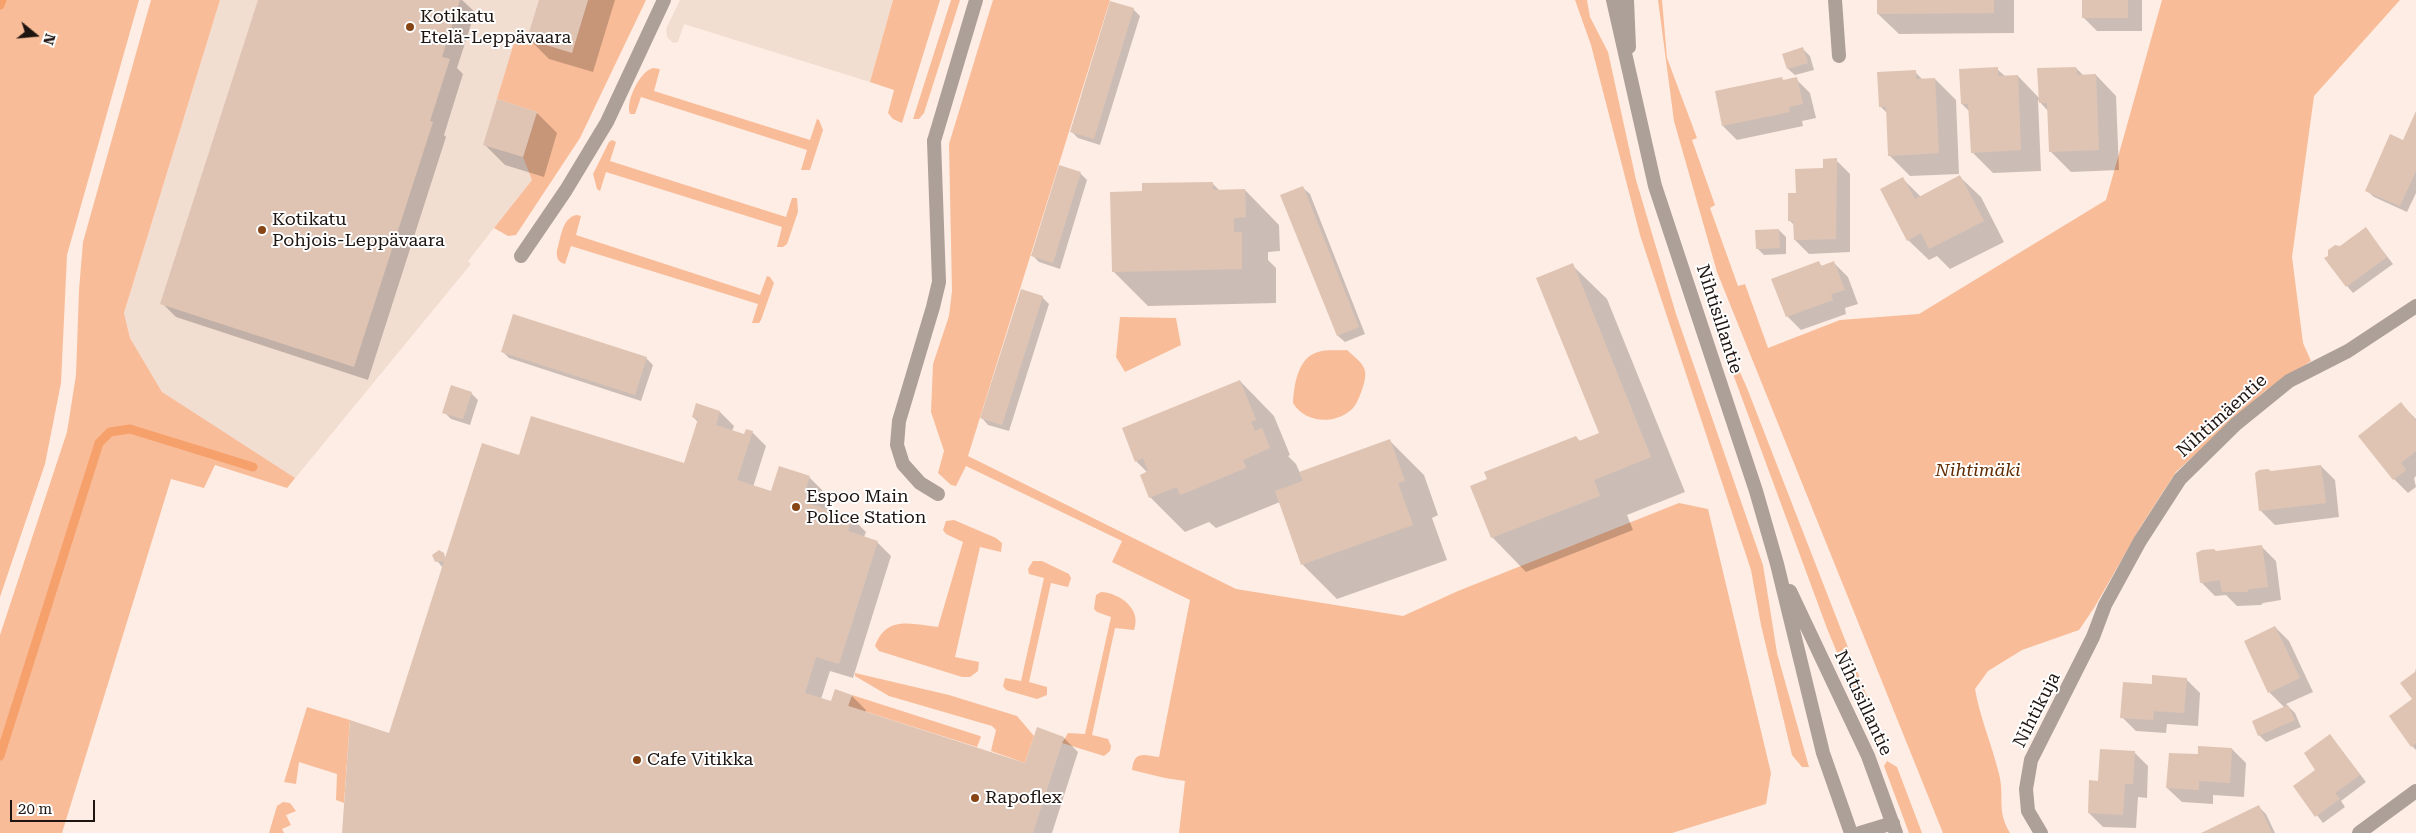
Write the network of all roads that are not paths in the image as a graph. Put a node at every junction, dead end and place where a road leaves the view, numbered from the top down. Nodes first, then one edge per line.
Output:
1 (664, 0) edge
2 (976, 0) edge
3 (1613, 0) edge
4 (1627, 0) edge
5 (1835, 0) edge
6 (1839, 56) dead end
7 (1631, 85) junction
8 (522, 256) dead end
9 (2416, 306) edge
10 (938, 494) dead end
11 (1777, 564) junction
12 (2105, 606) joint
13 (2416, 791) edge
14 (1894, 828) edge
15 (1851, 833) edge
16 (1860, 833) edge
17 (2041, 833) edge
18 (2359, 833) edge

1 - 8 street
2 - 10 street
3 - 7 street, Nihtisillantie
4 - 7 street, Nihtisillantie
5 - 6 street
7 - 11 street, Nihtisillantie
9 - 12 street, Nihtimäentie
11 - 14 street, Nihtisillantie
11 - 15 street, Nihtisillantie
12 - 17 street, Nihtikuja
13 - 18 street
14 - 16 street

